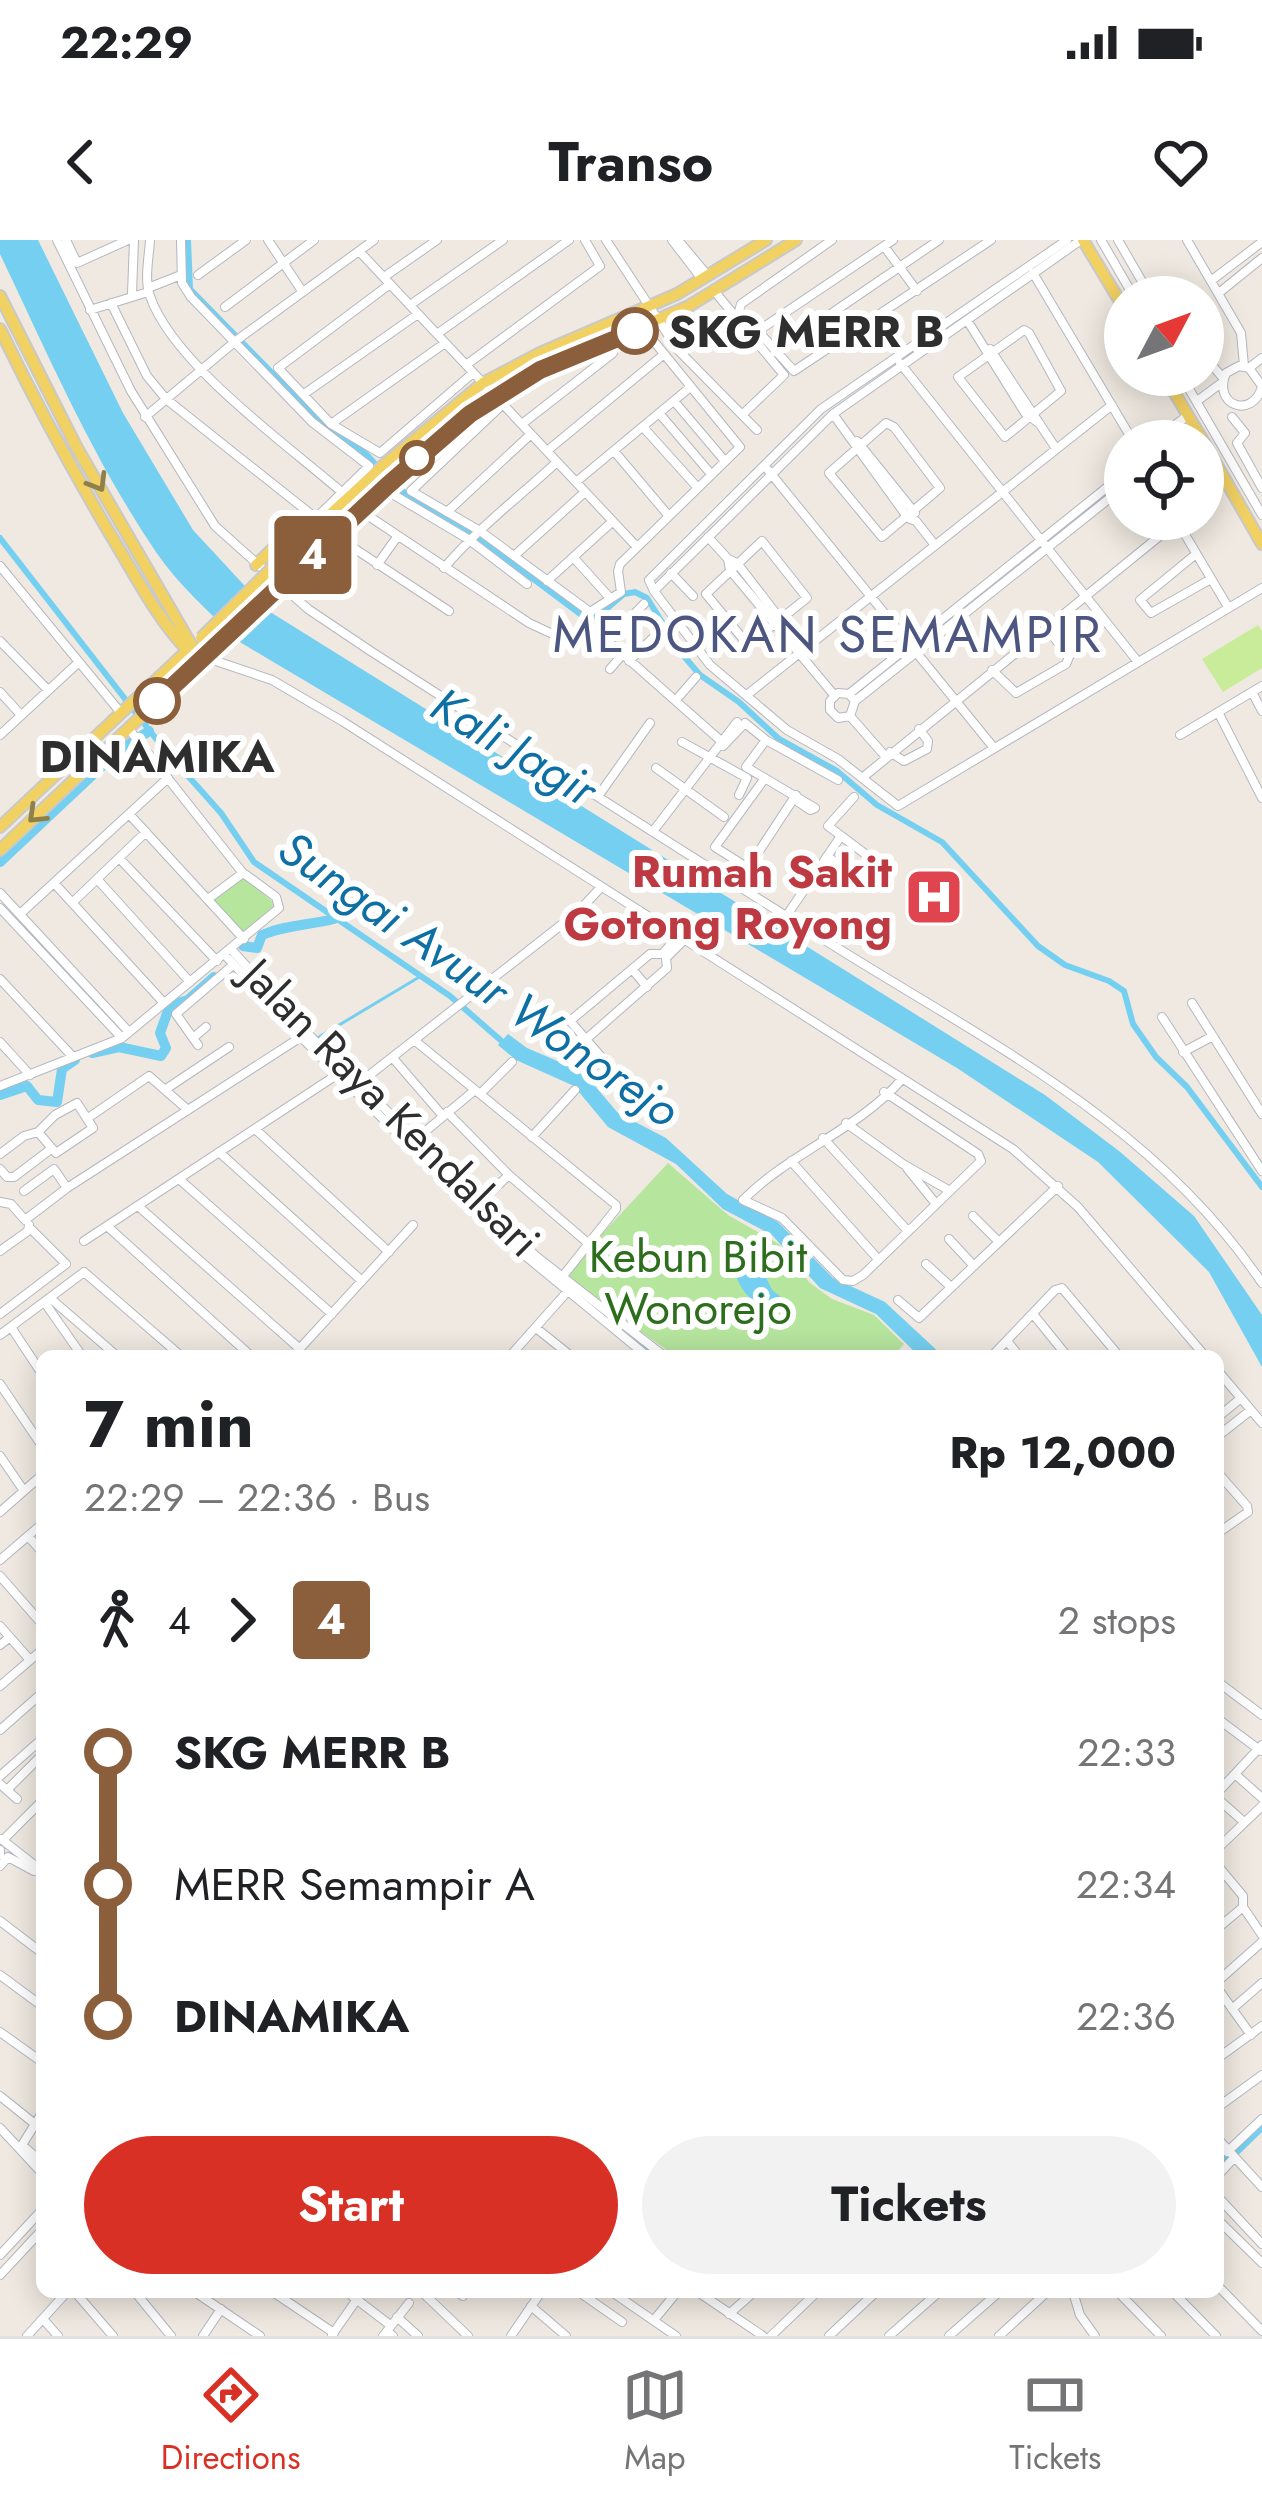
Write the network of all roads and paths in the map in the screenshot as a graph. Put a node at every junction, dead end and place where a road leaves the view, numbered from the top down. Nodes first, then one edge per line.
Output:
1 (131, 240) edge
2 (150, 240) edge
3 (181, 240) edge
4 (246, 240) edge
5 (268, 240) edge
6 (314, 240) edge
7 (374, 240) edge
8 (437, 240) edge
9 (503, 240) edge
10 (569, 240) edge
11 (585, 240) edge
12 (606, 240) edge
13 (675, 240) edge
14 (700, 240) edge
15 (766, 240) edge
16 (796, 240) edge
17 (832, 240) edge
18 (939, 240) edge
19 (991, 240) edge
20 (1067, 240) edge
21 (1082, 240) edge
22 (1100, 240) edge
23 (1118, 240) edge
24 (1187, 240) edge
25 (63, 241) edge
26 (888, 243) edge
27 (1256, 243) edge
28 (686, 250) junction
29 (359, 251) junction
30 (615, 255) junction
31 (1262, 258) edge
32 (1044, 261) junction
33 (283, 263) junction
34 (599, 265) junction
35 (900, 267) junction
36 (1033, 273) junction
37 (198, 274) dead end
38 (181, 275) junction
39 (1113, 276) edge
40 (1114, 276) edge
41 (1139, 276) edge
42 (1210, 276) edge
43 (1217, 276) edge
44 (706, 279) junction
45 (387, 281) junction
46 (1224, 289) edge
47 (148, 290) junction
48 (302, 291) junction
49 (917, 291) junction
50 (715, 292) junction
51 (132, 294) junction
52 (0, 296) edge
53 (1224, 300) edge
54 (111, 303) junction
55 (410, 305) junction
56 (225, 307) dead end
57 (648, 308) junction
58 (90, 310) junction
59 (740, 311) dead end
60 (418, 314) junction
61 (967, 320) junction
62 (657, 321) junction
63 (0, 328) edge
64 (643, 328) junction
65 (437, 334) junction
66 (239, 338) junction
67 (616, 339) junction
68 (445, 343) junction
69 (776, 352) junction
70 (990, 353) junction
71 (663, 355) junction
72 (1262, 358) edge
73 (898, 361) junction
74 (1247, 367) junction
75 (202, 368) junction
76 (469, 369) junction
77 (1224, 378) edge
78 (483, 383) junction
79 (1262, 386) edge
80 (688, 388) junction
81 (1224, 390) edge
82 (304, 394) junction
83 (1176, 396) edge
84 (1193, 396) edge
85 (1202, 396) edge
86 (50, 398) junction
87 (166, 399) junction
88 (499, 400) junction
89 (674, 401) junction
90 (1196, 401) junction
91 (37, 405) junction
92 (1112, 405) junction
93 (1241, 407) junction
94 (658, 413) junction
95 (743, 414) junction
96 (833, 414) junction
97 (1032, 415) junction
98 (1187, 416) junction
99 (146, 417) junction
100 (1232, 417) junction
101 (1121, 420) edge
102 (1182, 420) edge
103 (1189, 420) edge
104 (1208, 420) edge
105 (331, 424) junction
106 (522, 424) junction
107 (1224, 424) edge
108 (643, 427) junction
109 (758, 430) dead end
110 (531, 434) junction
111 (855, 443) junction
112 (355, 446) junction
113 (1055, 447) junction
114 (1224, 449) edge
115 (547, 451) junction
116 (614, 451) junction
117 (724, 460) junction
118 (557, 462) junction
119 (381, 463) junction
120 (766, 469) junction
121 (1224, 472) edge
122 (711, 474) junction
123 (576, 482) junction
124 (392, 485) junction
125 (697, 487) junction
126 (1262, 488) edge
127 (1104, 489) edge
128 (1001, 490) junction
129 (585, 492) junction
130 (344, 494) junction
131 (1104, 503) edge
132 (447, 512) junction
133 (363, 513) junction
134 (668, 515) junction
135 (913, 517) junction
136 (1258, 518) edge
137 (613, 521) junction
138 (318, 522) junction
139 (475, 535) junction
140 (338, 537) junction
141 (397, 537) junction
142 (708, 537) junction
143 (1040, 539) junction
144 (1152, 540) edge
145 (1188, 540) edge
146 (934, 544) junction
147 (1262, 544) edge
148 (637, 547) junction
149 (1047, 549) junction
150 (1196, 554) junction
151 (514, 556) junction
152 (573, 557) junction
153 (254, 563) junction
154 (278, 563) junction
155 (732, 564) junction
156 (376, 565) junction
157 (0, 566) edge
158 (444, 568) junction
159 (671, 572) junction
160 (1211, 579) junction
161 (547, 581) junction
162 (527, 584) dead end
163 (1262, 587) edge
164 (286, 590) junction
165 (654, 591) junction
166 (693, 596) dead end
167 (1084, 596) junction
168 (871, 597) junction
169 (610, 598) junction
170 (644, 604) dead end
171 (1228, 607) junction
172 (449, 611) dead end
173 (779, 624) junction
174 (1046, 627) junction
175 (660, 631) dead end
176 (0, 641) edge
177 (608, 641) junction
178 (193, 645) junction
179 (912, 649) junction
180 (802, 652) junction
181 (205, 656) junction
182 (626, 658) junction
183 (79, 662) junction
184 (1138, 662) junction
185 (610, 669) dead end
186 (992, 670) junction
187 (696, 677) dead end
188 (1262, 686) edge
189 (48, 690) junction
190 (0, 692) edge
191 (1252, 692) junction
192 (748, 694) junction
193 (834, 695) junction
194 (852, 698) junction
195 (676, 700) junction
196 (954, 700) junction
197 (1262, 711) edge
198 (123, 712) junction
199 (1218, 712) junction
200 (22, 715) junction
201 (850, 716) junction
202 (737, 722) dead end
203 (650, 723) dead end
204 (919, 728) junction
205 (132, 731) junction
206 (0, 735) edge
207 (1180, 735) dead end
208 (766, 740) junction
209 (682, 742) dead end
210 (722, 744) junction
211 (994, 748) junction
212 (888, 754) junction
213 (707, 757) junction
214 (656, 768) dead end
215 (168, 778) junction
216 (765, 778) junction
217 (862, 778) junction
218 (838, 780) dead end
219 (683, 788) junction
220 (1261, 792) edge
221 (599, 795) junction
222 (739, 795) dead end
223 (795, 797) junction
224 (854, 797) dead end
225 (814, 808) dead end
226 (129, 814) junction
227 (724, 817) dead end
228 (0, 827) edge
229 (653, 830) junction
230 (146, 832) junction
231 (841, 836) junction
232 (0, 850) edge
233 (864, 853) dead end
234 (827, 856) junction
235 (119, 858) junction
236 (748, 868) junction
237 (243, 873) junction
238 (857, 878) dead end
239 (97, 879) junction
240 (54, 883) junction
241 (738, 883) junction
242 (602, 887) junction
243 (0, 892) edge
244 (208, 899) junction
245 (72, 903) junction
246 (0, 908) edge
247 (787, 915) junction
248 (13, 921) junction
249 (244, 939) junction
250 (681, 939) junction
251 (224, 955) junction
252 (664, 956) junction
253 (233, 965) junction
254 (632, 969) junction
255 (0, 979) edge
256 (190, 982) junction
257 (647, 987) junction
258 (164, 1003) junction
259 (1192, 1003) dead end
260 (1162, 1017) dead end
261 (288, 1019) junction
262 (206, 1027) dead end
263 (122, 1036) junction
264 (1213, 1036) junction
265 (310, 1039) junction
266 (414, 1040) junction
267 (554, 1040) dead end
268 (584, 1041) junction
269 (0, 1042) edge
270 (229, 1047) dead end
271 (1183, 1052) junction
272 (392, 1057) junction
273 (74, 1058) junction
274 (512, 1062) dead end
275 (338, 1074) junction
276 (30, 1075) junction
277 (899, 1077) junction
278 (358, 1084) junction
279 (0, 1086) edge
280 (166, 1089) junction
281 (575, 1090) dead end
282 (477, 1092) junction
283 (885, 1095) junction
284 (188, 1110) junction
285 (444, 1113) junction
286 (1262, 1114) edge
287 (88, 1118) junction
288 (846, 1123) junction
289 (255, 1129) junction
290 (38, 1132) junction
291 (532, 1137) junction
292 (823, 1138) junction
293 (415, 1140) junction
294 (51, 1149) junction
295 (219, 1153) junction
296 (0, 1154) edge
297 (791, 1161) junction
298 (904, 1164) junction
299 (0, 1169) edge
300 (1262, 1171) edge
301 (508, 1175) junction
302 (179, 1179) junction
303 (1058, 1186) junction
304 (67, 1188) junction
305 (950, 1190) junction
306 (24, 1191) dead end
307 (0, 1202) edge
308 (481, 1202) junction
309 (936, 1204) junction
310 (138, 1206) junction
311 (973, 1216) dead end
312 (28, 1224) junction
313 (413, 1225) dead end
314 (107, 1226) junction
315 (908, 1230) junction
316 (949, 1239) dead end
317 (84, 1241) dead end
318 (999, 1242) junction
319 (589, 1244) junction
320 (0, 1251) edge
321 (389, 1252) junction
322 (878, 1258) junction
323 (926, 1264) dead end
324 (974, 1266) junction
325 (555, 1274) junction
326 (362, 1282) junction
327 (1262, 1283) edge
328 (951, 1287) junction
329 (567, 1292) junction
330 (48, 1300) junction
331 (898, 1300) dead end
332 (0, 1313) edge
333 (332, 1314) junction
334 (1033, 1315) junction
335 (11, 1327) junction
336 (536, 1328) junction
337 (0, 1335) edge
338 (1006, 1341) junction
339 (78, 1350) edge
340 (110, 1350) edge
341 (173, 1350) edge
342 (243, 1350) edge
343 (295, 1350) edge
344 (299, 1350) edge
345 (516, 1350) edge
346 (564, 1350) edge
347 (639, 1350) edge
348 (656, 1350) edge
349 (998, 1350) edge
350 (1014, 1350) edge
351 (1062, 1350) edge
352 (1114, 1350) edge
353 (1200, 1350) edge
354 (36, 1366) edge
355 (1224, 1378) edge
356 (0, 1384) edge
357 (1240, 1398) junction
358 (1250, 1410) junction
359 (1224, 1413) edge
360 (1262, 1423) edge
361 (1224, 1429) edge
362 (36, 1437) edge
363 (0, 1456) edge
364 (36, 1480) edge
365 (1224, 1480) edge
366 (23, 1491) junction
367 (0, 1512) edge
368 (1224, 1528) edge
369 (36, 1529) edge
370 (28, 1536) junction
371 (36, 1545) edge
372 (0, 1560) edge
373 (0, 1576) edge
374 (36, 1617) edge
375 (0, 1626) edge
376 (10, 1637) junction
377 (0, 1646) edge
378 (36, 1655) edge
379 (30, 1660) junction
380 (0, 1686) edge
381 (1224, 1686) edge
382 (36, 1699) edge
383 (1262, 1715) edge
384 (1224, 1723) edge
385 (0, 1730) edge
386 (36, 1746) edge
387 (1261, 1749) edge
388 (36, 1759) edge
389 (1236, 1774) junction
390 (2, 1784) edge
391 (1224, 1789) edge
392 (17, 1798) dead end
393 (1224, 1802) edge
394 (1262, 1802) edge
395 (36, 1808) edge
396 (1244, 1822) junction
397 (1224, 1842) edge
398 (1, 1846) edge
399 (0, 1866) edge
400 (36, 1866) edge
401 (36, 1867) edge
402 (1224, 1873) edge
403 (1243, 1907) junction
404 (0, 1921) edge
405 (1259, 1922) edge
406 (1224, 1923) edge
407 (1262, 1938) edge
408 (36, 1948) edge
409 (0, 1975) edge
410 (1224, 1979) edge
411 (1262, 1983) edge
412 (1224, 1995) edge
413 (36, 2002) edge
414 (1232, 2009) junction
415 (1262, 2026) edge
416 (0, 2032) edge
417 (1250, 2035) junction
418 (1224, 2054) edge
419 (36, 2058) edge
420 (1262, 2075) edge
421 (0, 2096) edge
422 (1224, 2103) edge
423 (1261, 2123) edge
424 (35, 2124) joint
425 (0, 2128) edge
426 (19, 2146) junction
427 (1224, 2146) edge
428 (1231, 2155) junction
429 (36, 2158) edge
430 (36, 2166) edge
431 (1224, 2166) edge
432 (1262, 2187) edge
433 (1224, 2204) edge
434 (36, 2216) edge
435 (1224, 2226) edge
436 (36, 2236) edge
437 (1262, 2245) edge
438 (0, 2254) edge
439 (1262, 2263) edge
440 (0, 2275) edge
441 (1224, 2292) edge
442 (65, 2298) edge
443 (77, 2298) edge
444 (140, 2298) edge
445 (204, 2298) edge
446 (281, 2298) edge
447 (359, 2298) edge
448 (362, 2298) edge
449 (428, 2298) edge
450 (537, 2298) edge
451 (588, 2298) edge
452 (621, 2298) edge
453 (672, 2298) edge
454 (707, 2298) edge
455 (715, 2298) edge
456 (747, 2298) edge
457 (810, 2298) edge
458 (870, 2298) edge
459 (932, 2298) edge
460 (992, 2298) edge
461 (1040, 2298) edge
462 (1075, 2298) edge
463 (1124, 2298) edge
464 (1179, 2298) edge
465 (712, 2301) junction
466 (409, 2302) dead end
467 (531, 2306) junction
468 (221, 2309) junction
469 (730, 2314) junction
470 (43, 2319) junction
471 (654, 2320) junction
472 (622, 2322) dead end
473 (390, 2329) edge
474 (1262, 2331) edge
475 (332, 2334) edge
476 (27, 2336) edge
477 (58, 2336) edge
478 (113, 2336) edge
479 (172, 2336) edge
480 (203, 2336) edge
481 (260, 2336) edge
482 (418, 2336) edge
483 (468, 2336) edge
484 (511, 2336) edge
485 (566, 2336) edge
486 (676, 2336) edge
487 (767, 2336) edge
488 (830, 2336) edge
489 (889, 2336) edge
490 (949, 2336) edge
491 (999, 2336) edge
492 (1095, 2336) edge
493 (1161, 2336) edge
494 (1216, 2336) edge

1 - 25 street
1 - 51 street
2 - 47 street
3 - 38 street
4 - 37 street
5 - 33 street
6 - 33 street
7 - 29 street
8 - 45 street
9 - 55 street
10 - 65 street
11 - 34 street
12 - 30 street
13 - 28 street
13 - 44 street
14 - 28 street
15 - 44 main road
16 - 50 main road
17 - 59 street
18 - 35 street
19 - 49 street
20 - 32 street
21 - 32 street
21 - 39 main road
22 - 40 street
23 - 41 street
24 - 42 street
25 - 58 street
26 - 35 street
26 - 69 street
27 - 43 street
28 - 44 street
29 - 45 street
29 - 48 street
30 - 34 street
30 - 57 street
31 - 46 street
32 - 36 street
32 - 73 street
33 - 48 street
33 - 56 street
34 - 76 street
35 - 49 street
35 - 69 street
36 - 61 street
36 - 92 street
38 - 47 street
38 - 66 street
44 - 57 main road
45 - 55 street
45 - 82 street
47 - 51 street
47 - 75 street
48 - 66 street
49 - 69 street
50 - 62 main road
50 - 95 street
51 - 54 street
52 - 86 main road
53 - 74 street
54 - 58 street
54 - 87 street
55 - 60 street
57 - 62 street
57 - 78 main road
58 - 99 street
60 - 65 street
60 - 82 street
61 - 70 street
61 - 73 street
62 - 64 main road
62 - 95 street
63 - 91 main road
64 - 67 main road
64 - 71 street
65 - 68 street
66 - 75 street
66 - 112 street
67 - 88 main road
67 - 106 street
68 - 76 street
68 - 105 street
70 - 97 street
70 - 97 street
70 - 97 street
71 - 80 street
71 - 115 street
72 - 74 street
73 - 96 street
73 - 120 street
73 - 128 street
74 - 77 street
74 - 79 street
75 - 87 street
75 - 130 street
76 - 78 street
76 - 119 street
78 - 88 street
78 - 119 main road
79 - 93 street
80 - 89 street
80 - 117 street
81 - 93 street
82 - 105 street
83 - 98 main road
84 - 90 street
85 - 90 street
86 - 91 main road
86 -> 178 main road
87 - 99 street
87 - 138 street
88 - 106 street
88 - 124 main road
88 - 132 street
89 - 94 street
89 - 117 street
90 - 104 street
91 - 178 main road
92 - 101 street
92 - 113 street
93 - 100 street
94 - 108 street
94 - 122 street
95 - 109 street
96 - 111 street
96 - 120 street
97 - 113 street
98 - 102 street
98 - 103 main road
99 - 153 street
100 - 107 street
100 - 126 street
105 - 112 street
106 - 110 street
108 - 116 street
108 - 125 street
110 - 115 street
110 - 132 street
111 - 135 street
111 - 135 street
111 - 135 street
112 - 119 street
112 - 130 street
113 - 128 street
114 - 136 street
115 - 118 street
116 - 123 street
116 - 134 street
117 - 122 street
118 - 123 street
118 - 139 street
119 - 138 main road
120 - 142 street
120 - 165 street
120 - 168 street
121 - 136 main road
122 - 125 street
123 - 129 street
124 - 133 street
124 - 139 street
124 - 181 main road, bridge
125 - 134 street
127 - 143 street
128 - 143 street
128 - 146 street
129 - 137 street
129 - 151 street
130 - 138 street
131 - 149 street
132 - 139 street
133 - 140 street
133 - 141 street
134 - 148 street
135 - 146 street
136 - 147 main road
137 - 148 street
137 - 152 street
138 - 153 main road
138 - 154 main road
139 - 151 street
139 - 158 street
139 - 162 street
140 - 156 street
140 - 164 street
141 - 156 street
141 - 158 street
142 - 155 street
142 - 159 street
143 - 149 street
143 - 179 street
144 - 167 street
145 - 150 street
146 - 168 street
148 - 169 street
149 - 167 street
149 - 179 street
150 - 160 street
150 - 160 street
151 - 161 street
152 - 161 street
152 - 169 street
153 - 154 main road
153 - 164 street
154 - 178 main road, bridge
155 - 173 street
155 - 173 street
155 - 173 street
156 - 172 street
157 - 183 street
158 - 177 street
159 - 165 street
159 - 166 street
160 - 171 street
161 - 169 street
163 - 171 street
164 - 221 street
165 - 192 street
167 - 174 street
167 - 184 street
168 - 179 street
168 - 180 street
170 - 177 street
171 - 184 street
173 - 180 street
174 - 186 street
174 - 186 street
175 - 182 street
176 - 189 street
177 - 182 street
178 - 181 main road
178 - 198 main road
179 - 194 street
179 - 196 street
180 - 192 street
180 - 193 street
181 - 205 main road
181 - 242 street
182 - 185 street
182 - 195 street
183 - 189 street
183 - 198 street
184 - 211 street
186 - 196 street
187 - 195 street
188 - 191 street
189 - 200 street
190 - 200 street
191 - 197 street
191 - 199 street
192 - 217 street
193 - 194 street
193 - 201 street
194 - 201 street
195 - 210 street
196 - 204 street
196 - 211 street
198 - 228 main road
199 - 207 street
199 - 220 street
200 - 206 street
201 - 212 street
202 - 210 street
203 - 221 street
204 - 212 street
204 - 212 street
205 - 215 street
205 -> 232 main road
208 - 210 street
208 - 216 street
208 - 218 street
209 - 213 street
210 - 213 street
211 - 217 street
212 - 217 street
213 - 219 street
213 - 222 street
214 - 219 street
215 - 226 street
215 - 237 street
216 - 223 street
216 - 236 street
219 - 227 street
219 - 229 street
221 - 229 street
223 - 225 street
223 - 236 street
224 - 231 street
226 - 230 street
226 - 240 street
229 - 241 street
230 - 235 street
230 - 244 street
231 - 233 street
231 - 234 street
234 - 238 street
234 - 247 street
235 - 239 street
235 - 251 street
236 - 241 street
237 - 244 street
237 - 249 street
239 - 245 street
239 - 256 street
240 - 245 street
240 - 248 street
241 - 247 street
242 - 250 street
242 - 266 street
243 - 248 street
244 - 249 street
245 - 258 street
246 - 248 street
247 - 327 street
248 - 263 street
249 - 251 street
250 - 252 street
250 - 277 street
251 - 253 street, Jalan Raya Kendalsari
251 - 256 street
251 - 261 street, Jalan Raya Kendalsari
252 - 254 street
252 - 257 street
253 - 261 street, Jalan Raya Kendalsari
253 - 262 street
254 - 257 street
254 - 268 street
255 - 273 street
256 - 258 street
257 - 268 street
258 - 263 street
259 - 264 street
260 - 271 street
261 - 265 street, Jalan Raya Kendalsari
263 - 273 street
264 - 271 street
264 - 286 street
265 - 275 street, Jalan Raya Kendalsari
265 - 278 street, Jalan Raya Kendalsari
265 - 284 street
266 - 272 street
266 - 282 street
267 - 268 street
269 - 276 street
270 - 280 street
271 - 300 street
272 - 278 street
272 - 285 street
273 - 276 street
274 - 282 street
275 - 289 street
275 - 325 street, Jalan Raya Kendalsari
276 - 279 street
277 - 283 street
277 - 303 street
278 - 293 street, Jalan Raya Kendalsari
280 - 284 street
280 - 287 street
281 - 291 street
282 - 285 street
282 - 291 street
283 - 288 street
283 - 305 street
284 - 304 street
285 - 293 street
285 - 301 street
287 - 290 street
287 - 294 street
288 - 292 street
288 - 298 street
289 - 295 street
289 - 321 street
290 - 294 street
290 - 296 street
291 - 319 street
292 - 297 street
292 - 315 street
293 - 308 street, Jalan Raya Kendalsari
294 - 299 street
295 - 302 street
295 - 326 street
297 - 322 street
297 - 322 street
298 - 305 street
298 - 309 street
301 - 308 street
301 - 319 street
302 - 310 street
302 - 333 street
303 - 318 street
303 - 353 street
304 - 306 street
304 - 312 street
305 - 309 street
307 - 312 street
308 - 325 street, Jalan Raya Kendalsari
309 - 315 street
310 - 314 street
310 - 343 street
311 - 318 street
312 - 320 street
312 - 332 street
313 - 321 street
314 - 317 street
314 - 342 street
315 - 322 street
316 - 324 street
318 - 324 street
319 - 325 street
321 - 326 street
323 - 328 street
324 - 328 street
325 - 329 street, Jalan Raya Kendalsari
325 - 348 street, Jalan Raya Kendalsari
326 - 333 street
328 - 331 street
329 - 336 street
329 - 347 street, Jalan Raya Kendalsari
330 - 335 street
330 - 339 street
330 - 340 street
330 - 341 street
333 - 344 street
334 - 338 street
334 - 351 street
334 - 352 street
335 - 337 street
335 - 354 street
336 - 345 street
336 - 346 street
338 - 349 street
338 - 350 street
355 - 357 street
356 - 362 street
357 - 358 street
357 - 359 street
358 - 360 street
358 - 361 street
363 - 366 street
364 - 366 street
365 - 368 street
366 - 367 street
369 - 370 street
370 - 371 street
370 - 372 street
373 - 374 street
375 - 376 street
376 - 377 street
376 - 379 street
378 - 379 street
379 - 380 street
381 - 383 street
382 - 385 street
384 - 387 street
386 - 390 street
387 - 389 street
388 - 390 street
389 - 391 street
389 - 394 street
390 - 392 street
393 - 396 street
394 - 396 street
395 - 398 street
396 - 397 street
398 - 400 street
399 - 401 street
402 - 403 street
403 - 405 street
403 - 406 street
404 - 408 street
405 - 407 street
407 - 410 street
409 - 413 street
411 - 414 street
412 - 414 street
414 - 417 street
415 - 417 street
416 - 419 street
417 - 418 street
420 - 422 street
421 - 424 street
423 - 428 street
424 - 426 street
425 - 426 street
426 - 429 street
426 - 430 street
427 - 428 street
428 - 431 street
428 - 432 street
433 - 437 street
434 - 438 street
435 - 439 street
436 - 440 street
441 - 474 street
442 - 470 street
443 - 478 street
444 - 479 street
445 - 468 street
446 - 475 street
447 - 475 street
448 - 473 street
449 - 483 street
450 - 467 street
451 - 472 street
452 - 471 street
453 - 471 street
454 - 465 street
455 - 465 street
456 - 469 street
457 - 487 street
458 - 488 street
459 - 489 street
460 - 490 street
461 - 491 street
462 - 492 street
463 - 493 street
464 - 494 street
465 - 469 street
466 - 473 street
467 - 484 street
467 - 485 street
468 - 480 street
468 - 481 street
469 - 487 street
470 - 476 street
470 - 477 street
471 - 486 street
473 - 482 street

